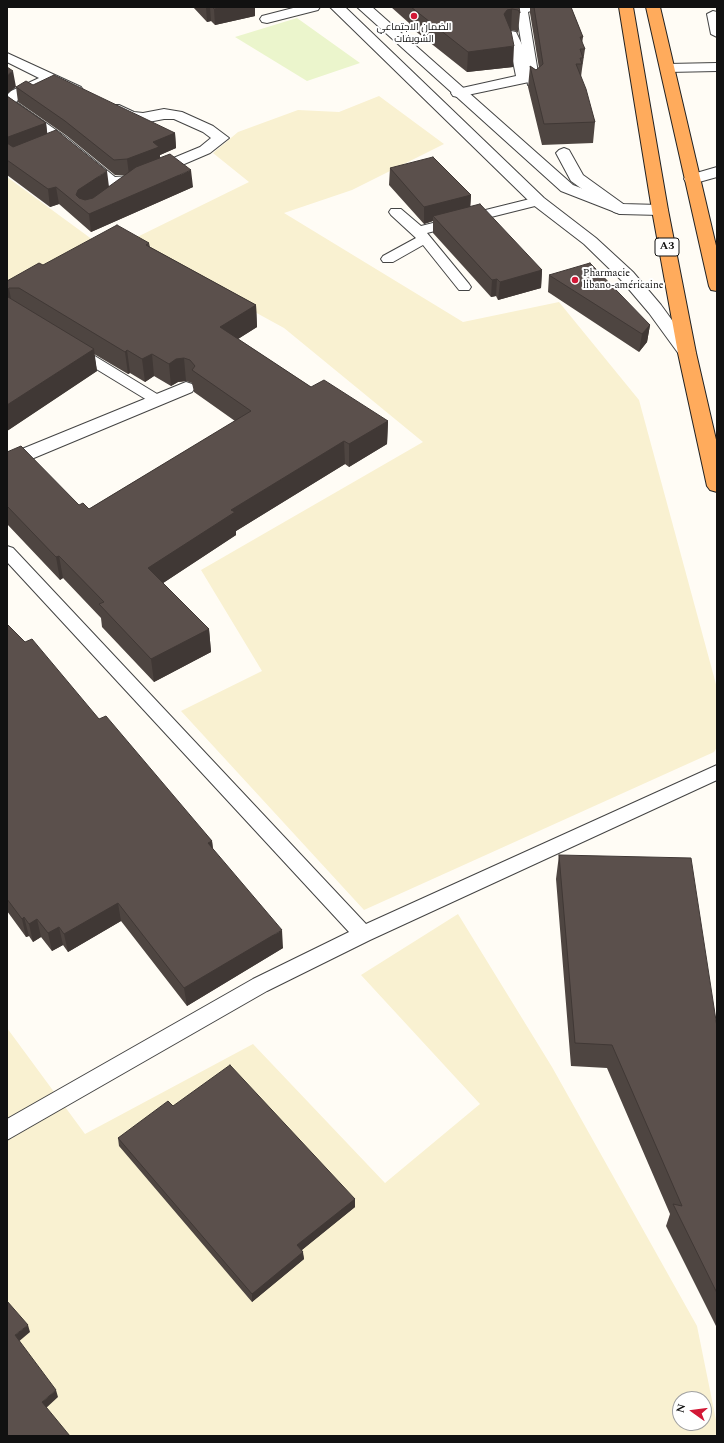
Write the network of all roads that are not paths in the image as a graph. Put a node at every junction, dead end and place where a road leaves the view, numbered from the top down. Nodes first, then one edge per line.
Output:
1 (313, 7) edge
2 (337, 7) edge
3 (364, 7) edge
4 (532, 7) edge
5 (626, 7) edge
6 (653, 7) edge
7 (713, 14) dead end
8 (267, 19) dead end
9 (717, 34) edge
10 (511, 35) edge
11 (7, 57) edge
12 (717, 67) edge
13 (668, 68) junction
14 (51, 78) junction
15 (534, 86) edge
16 (458, 92) junction
17 (12, 94) edge
18 (87, 95) edge
19 (101, 102) edge
20 (564, 152) dead end
21 (717, 172) edge
22 (692, 179) junction
23 (131, 180) junction
24 (110, 194) edge
25 (538, 201) junction
26 (620, 209) junction
27 (660, 210) junction
28 (396, 212) dead end
29 (421, 235) junction
30 (388, 259) dead end
31 (717, 286) edge
32 (464, 287) dead end
33 (64, 344) edge
34 (687, 353) junction
35 (186, 388) dead end
36 (157, 400) junction
37 (7, 459) edge
38 (717, 486) edge
39 (7, 552) edge
40 (717, 772) edge
41 (363, 934) junction
42 (7, 1130) edge

1 - 8 street
2 - 25 street
3 - 16 street
4 - 15 lane
5 - 27 highway, A3
6 - 13 highway
7 - 9 lane
10 - 16 street
11 - 14 street
12 - 13 lane
13 - 22 highway
14 - 17 street
14 - 18 street
16 - 26 street
17 - 23 street
19 - 23 street
20 - 26 street
21 - 22 street
22 - 31 highway
23 - 24 street
25 - 29 lane
25 - 34 street
26 - 27 street
27 - 34 highway, A3
28 - 29 lane
29 - 30 lane
29 - 32 lane
33 - 36 lane
34 - 38 highway, A3
35 - 36 street
36 - 37 street
39 - 41 lane
40 - 41 lane
41 - 42 lane

